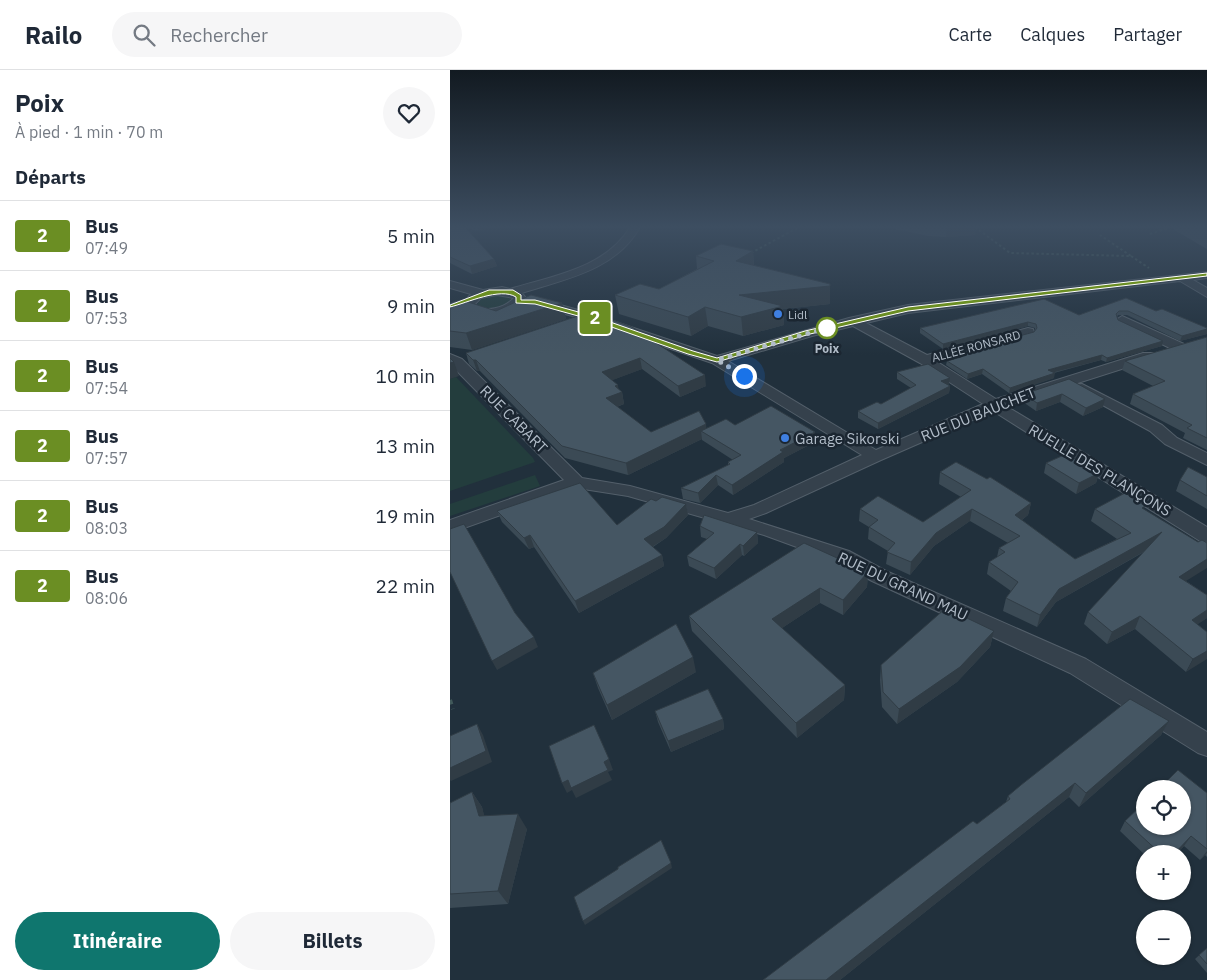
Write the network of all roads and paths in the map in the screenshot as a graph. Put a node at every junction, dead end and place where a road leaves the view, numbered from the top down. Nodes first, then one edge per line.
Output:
1 (580, 269) edge
2 (573, 273) junction
3 (1207, 275) edge
4 (1182, 278) junction
5 (450, 284) edge
6 (1207, 293) edge
7 (516, 297) junction
8 (470, 302) junction
9 (550, 306) junction
10 (591, 317) junction
11 (1122, 320) edge
12 (853, 321) junction
13 (564, 326) edge
14 (1028, 332) edge
15 (1197, 342) edge
16 (1179, 347) junction
17 (475, 356) edge
18 (454, 360) edge
19 (717, 360) junction
20 (925, 360) junction
21 (1068, 380) junction
22 (994, 405) junction
23 (875, 456) junction
24 (1207, 460) edge
25 (576, 482) junction
26 (728, 519) junction
27 (450, 527) edge
28 (1207, 536) edge
29 (450, 700) edge
30 (452, 708) dead end
31 (1207, 745) edge

1 - 2 street
2 - 7 street
2 - 9 street
3 - 4 street
4 - 6 street
4 - 12 street
5 - 8 street
7 - 8 street
7 - 8 street
7 - 9 street
9 - 10 street
10 - 13 street
10 - 19 street
11 - 16 street
12 - 19 street
12 - 20 street, RUELLE DES PLANÇONS
14 - 20 street, ALLÉE RONSARD
15 - 16 street, RUE DU BAUCHET
16 - 21 street, RUE DU BAUCHET
17 - 18 street
18 - 25 street, RUE CABART
19 - 23 street
20 - 22 street, RUELLE DES PLANÇONS
21 - 22 street, RUE DU BAUCHET
21 - 24 street
22 - 23 street, RUE DU BAUCHET
22 - 28 street, RUELLE DES PLANÇONS
23 - 26 street, RUE DU BAUCHET
25 - 26 street, RUE DU GRAND MAU
25 - 27 street
26 - 31 street, RUE DU GRAND MAU
29 - 30 path

